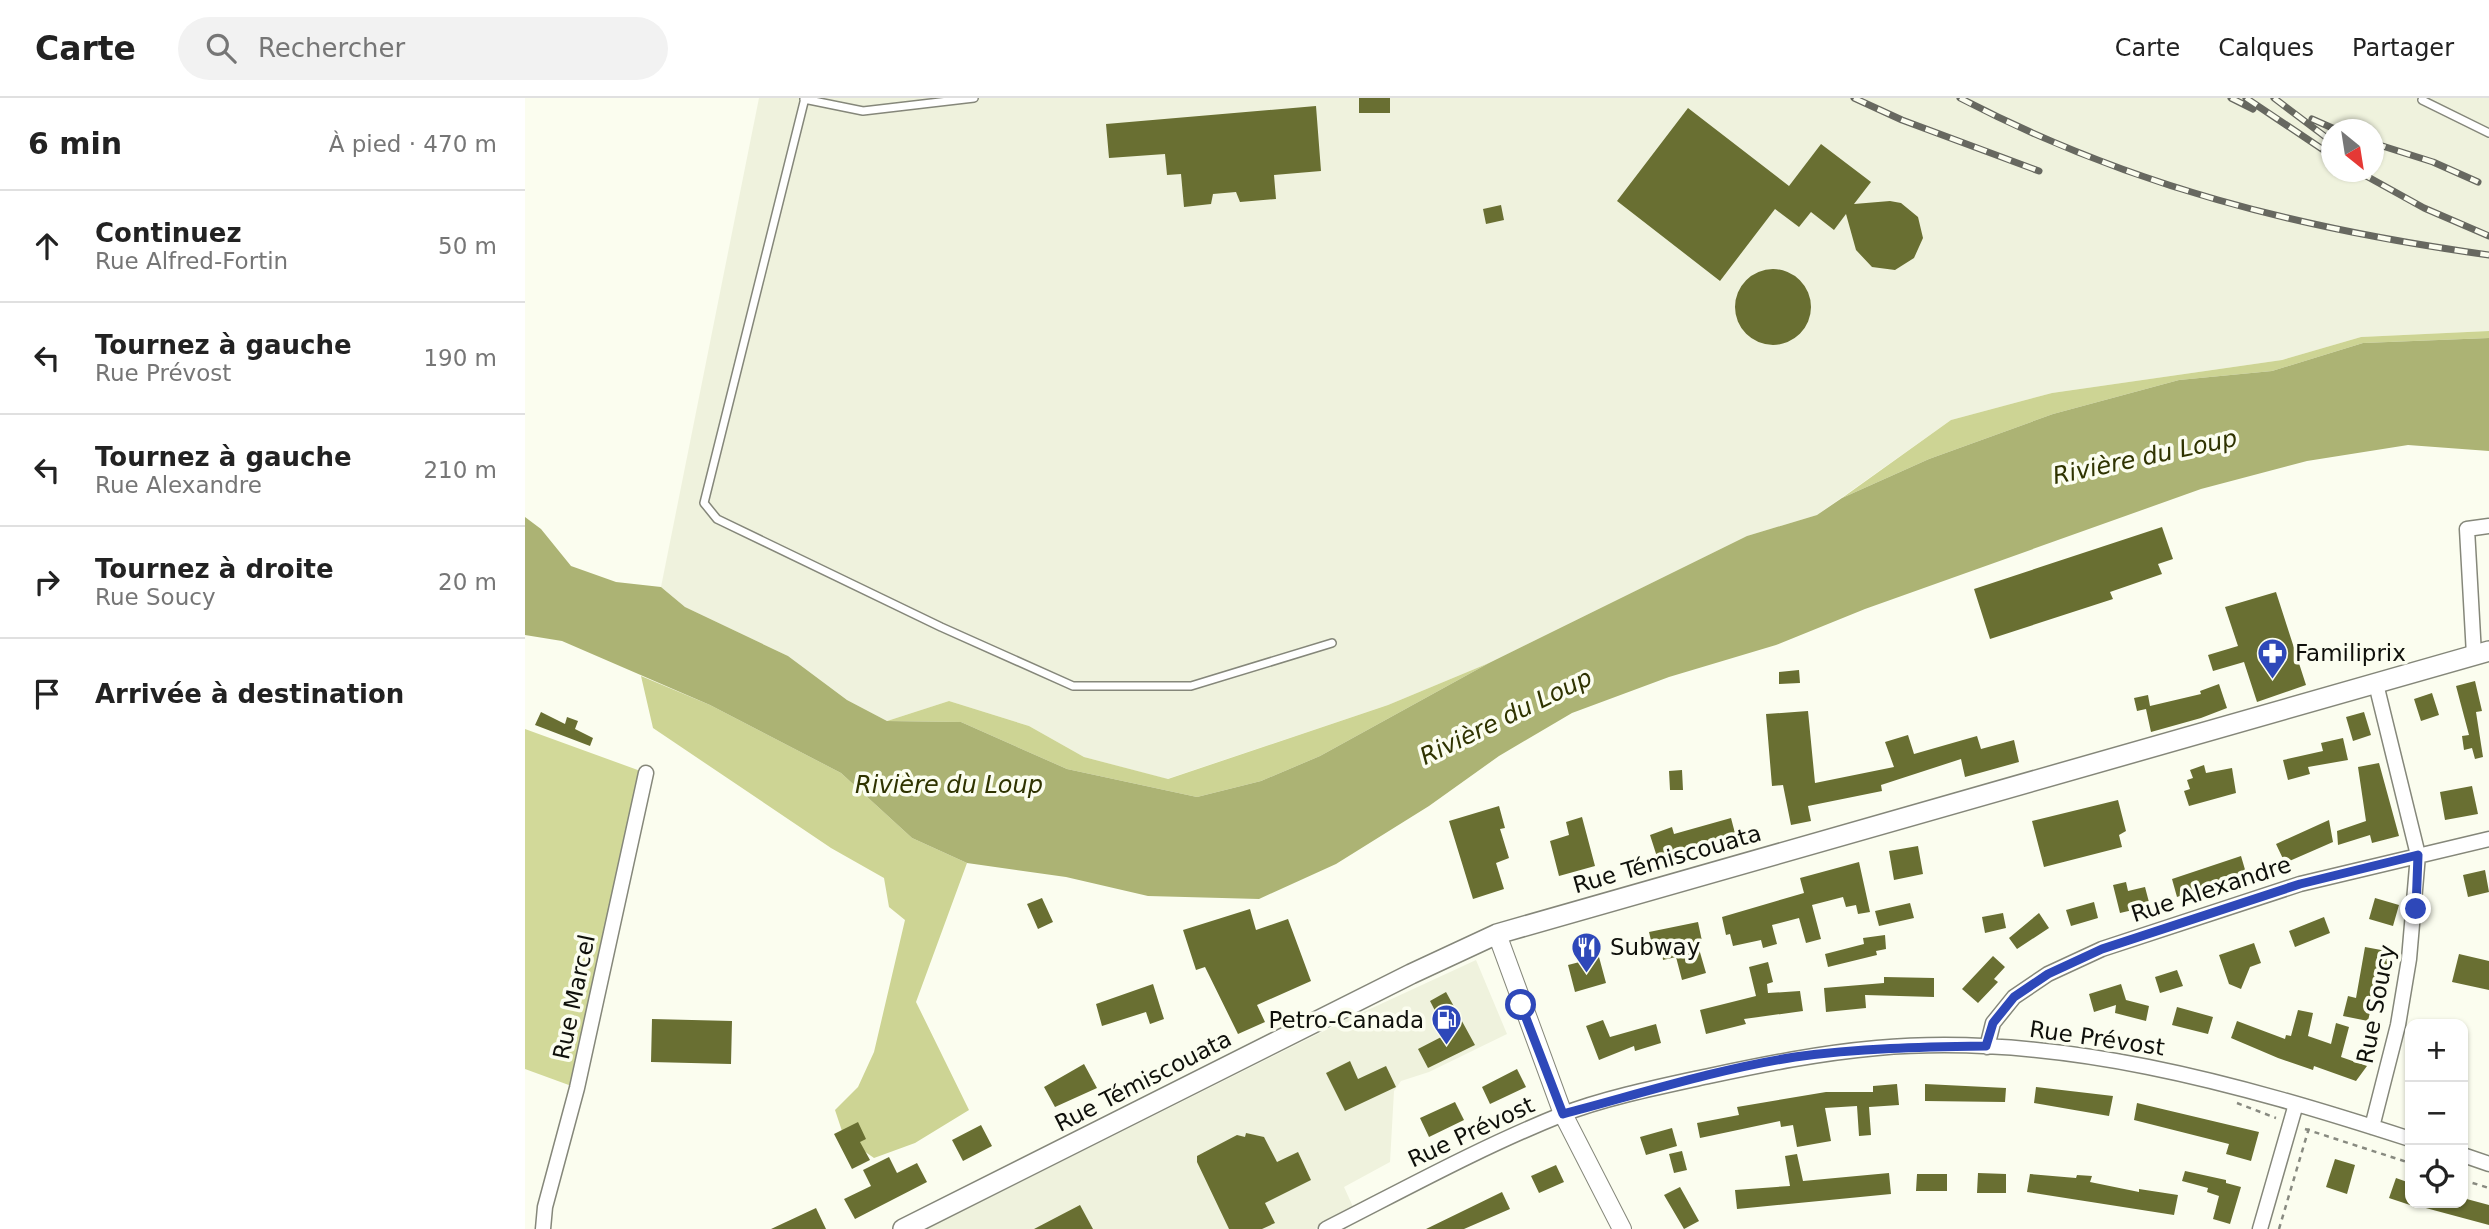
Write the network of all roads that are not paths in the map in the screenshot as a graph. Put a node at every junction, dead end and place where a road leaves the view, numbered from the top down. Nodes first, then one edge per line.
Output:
1 (974, 98) edge
2 (804, 99) edge
3 (2422, 100) dead end
4 (2489, 133) edge
5 (2489, 526) edge
6 (1332, 643) dead end
7 (2482, 653) edge
8 (2376, 684) junction
9 (646, 773) dead end
10 (2489, 839) edge
11 (2418, 855) junction
12 (1497, 934) junction
13 (1986, 1046) junction
14 (2296, 1104) junction
15 (1563, 1114) junction
16 (2372, 1127) junction
17 (2405, 1137) edge
18 (2468, 1157) edge
19 (2489, 1164) edge
20 (543, 1229) edge
21 (903, 1229) edge
22 (1326, 1229) edge
23 (1622, 1229) edge
24 (2260, 1229) edge

1 - 2 lane
2 - 6 lane
3 - 4 lane
5 - 7 street
7 - 8 main road, Rue Témiscouata
8 - 11 street, Rue Soucy
8 - 12 main road, Rue Témiscouata
9 - 20 street, Rue Marcel
10 - 11 street, Rue Alexandre
11 - 13 street, Rue Alexandre
11 - 16 street, Rue Soucy
12 - 15 street
12 - 21 main road, Rue Témiscouata
13 - 14 street, Rue Prévost
13 - 15 street, Rue Prévost
14 - 16 street, Rue Prévost
14 - 24 street
15 - 22 street, Rue Prévost
15 - 23 street
16 - 17 street, Rue Prévost
18 - 19 street

